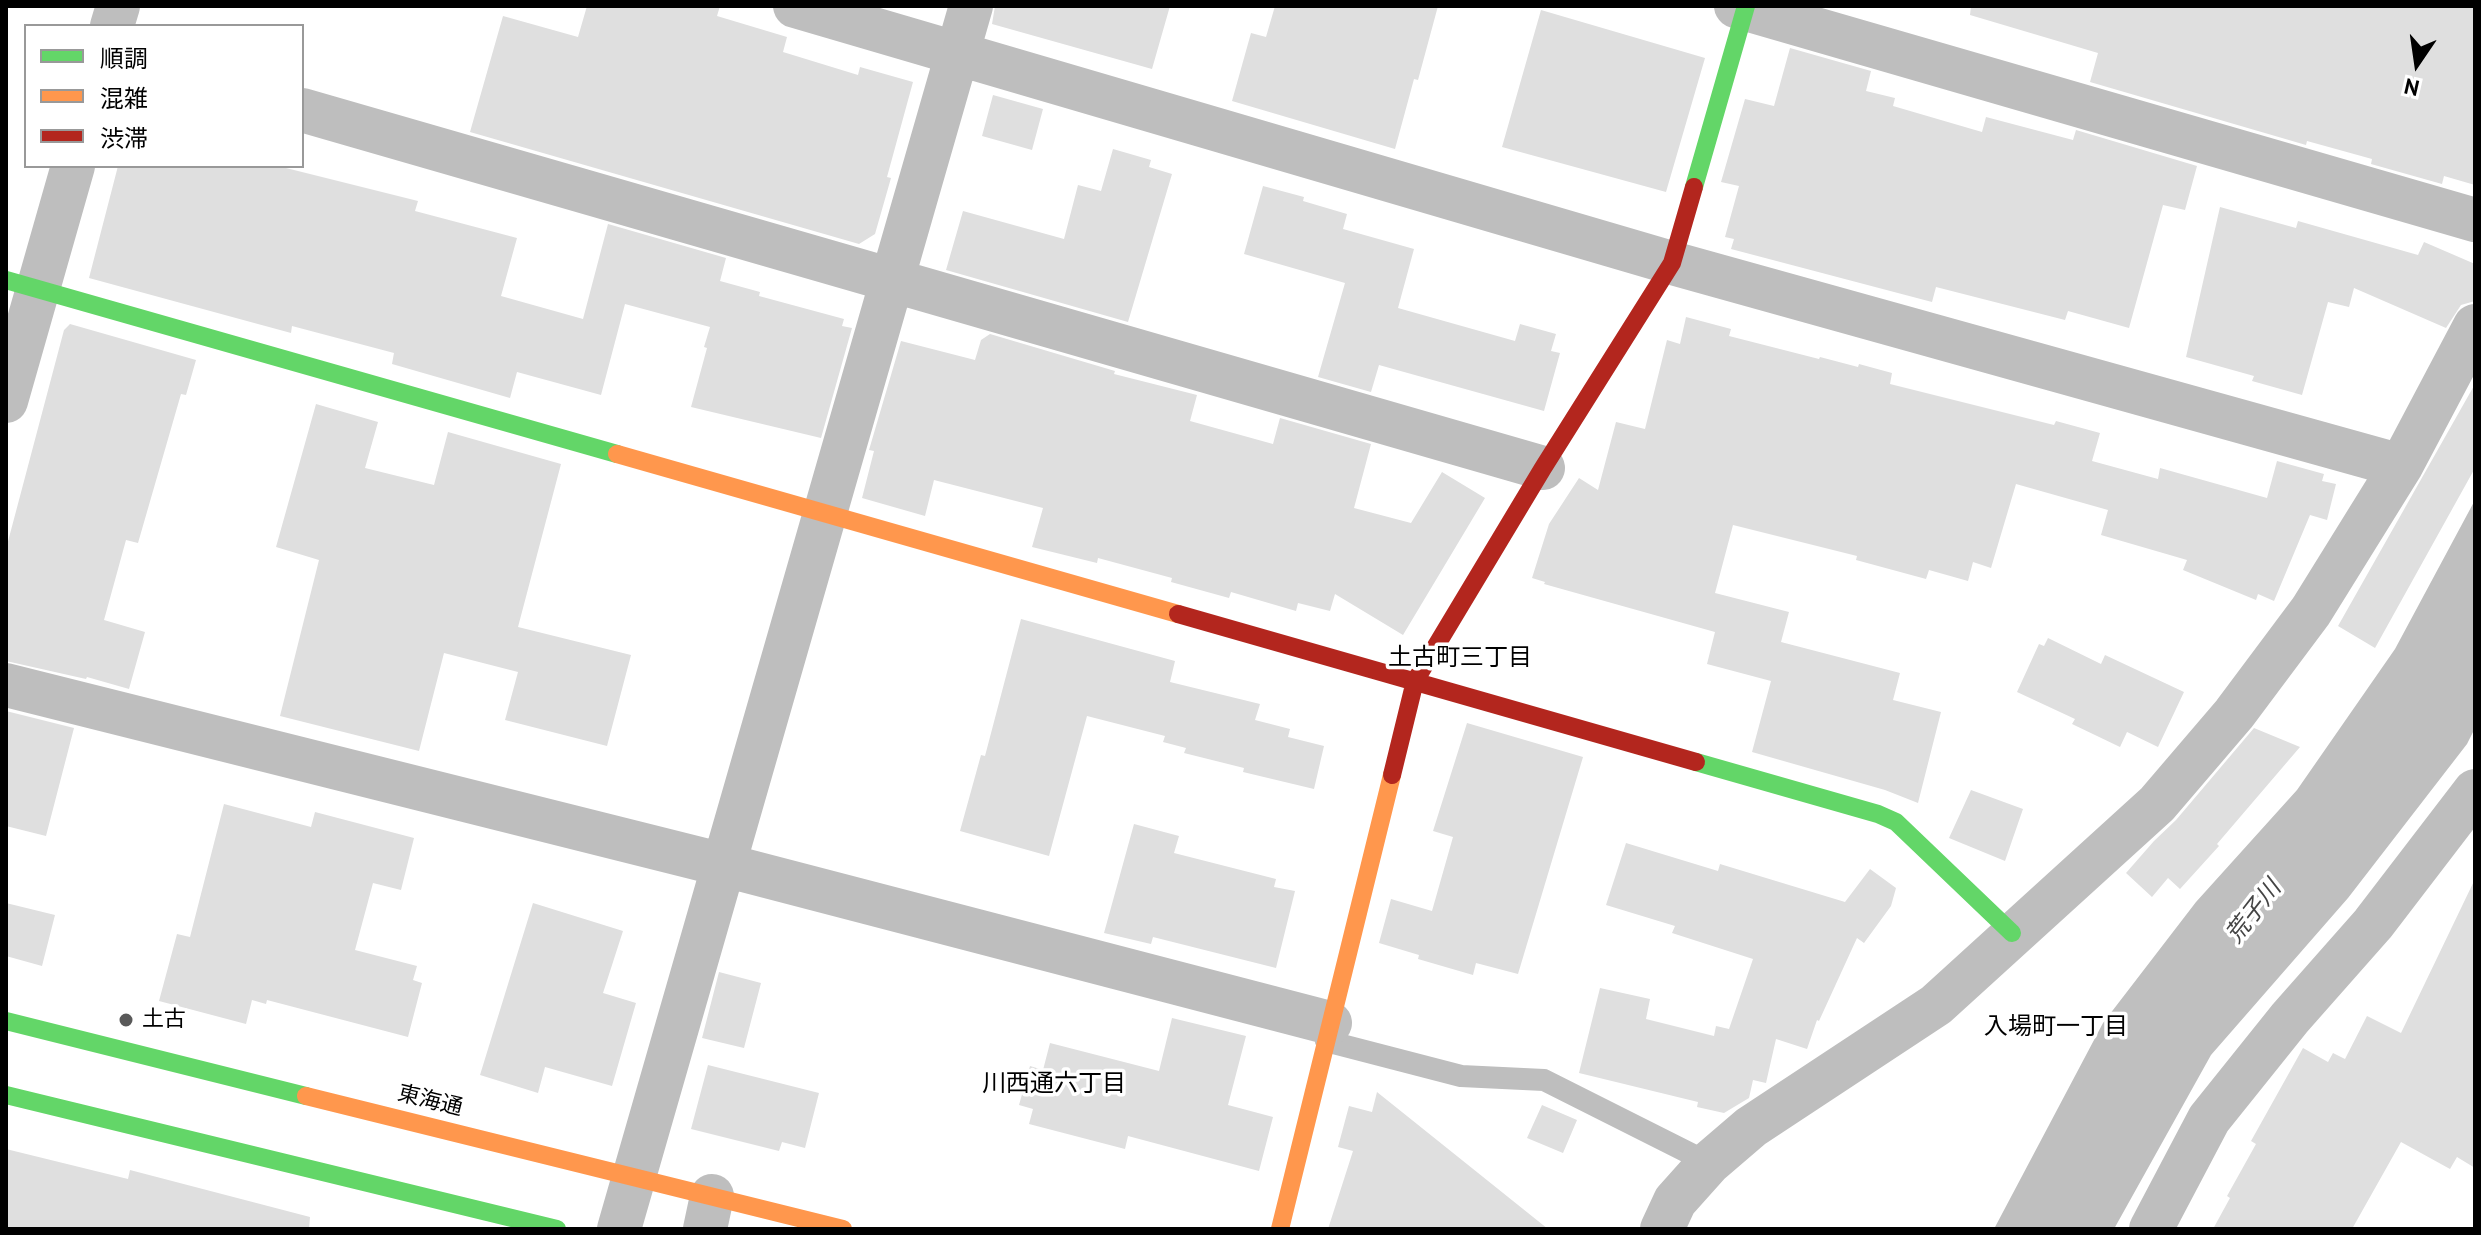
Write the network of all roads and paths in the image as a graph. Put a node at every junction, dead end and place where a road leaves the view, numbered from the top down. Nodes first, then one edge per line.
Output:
1 (795, 6) edge
2 (971, 6) edge
3 (1742, 7) edge
4 (957, 54) junction
5 (304, 111) edge
6 (72, 168) edge
7 (2475, 220) edge
8 (1672, 263) junction
9 (892, 281) junction
10 (22, 285) edge
11 (2475, 326) edge
12 (6, 401) edge
13 (2401, 466) junction
14 (1543, 468) junction
15 (824, 516) junction
16 (1415, 681) junction
17 (6, 685) edge
18 (2475, 791) edge
19 (724, 865) junction
20 (2012, 933) junction
21 (6, 1021) edge
22 (1328, 1032) junction
23 (6, 1095) edge
24 (1709, 1163) junction
25 (634, 1177) junction
26 (709, 1213) edge
27 (557, 1229) edge
28 (619, 1229) edge
29 (843, 1229) edge
30 (1280, 1229) edge
31 (1662, 1229) edge
32 (2151, 1229) edge

1 - 4 street
2 - 4 street
3 - 7 street
3 - 8 street
4 - 8 street
4 - 9 street
5 - 9 street
6 - 10 street
8 - 13 street
8 - 14 street
9 - 14 street
9 - 15 street
10 - 12 street
10 - 15 street
11 - 13 street
13 - 20 street
14 - 16 street
15 - 16 street
15 - 19 street
16 - 20 street
16 - 22 street
17 - 19 street
18 - 32 street
19 - 22 street
19 - 25 street
20 - 24 street
21 - 25 street, 東海通
22 - 24 lane
22 - 30 street
23 - 27 street
24 - 31 street
25 - 26 street, 東海通
25 - 28 street
26 - 29 street, 東海通

